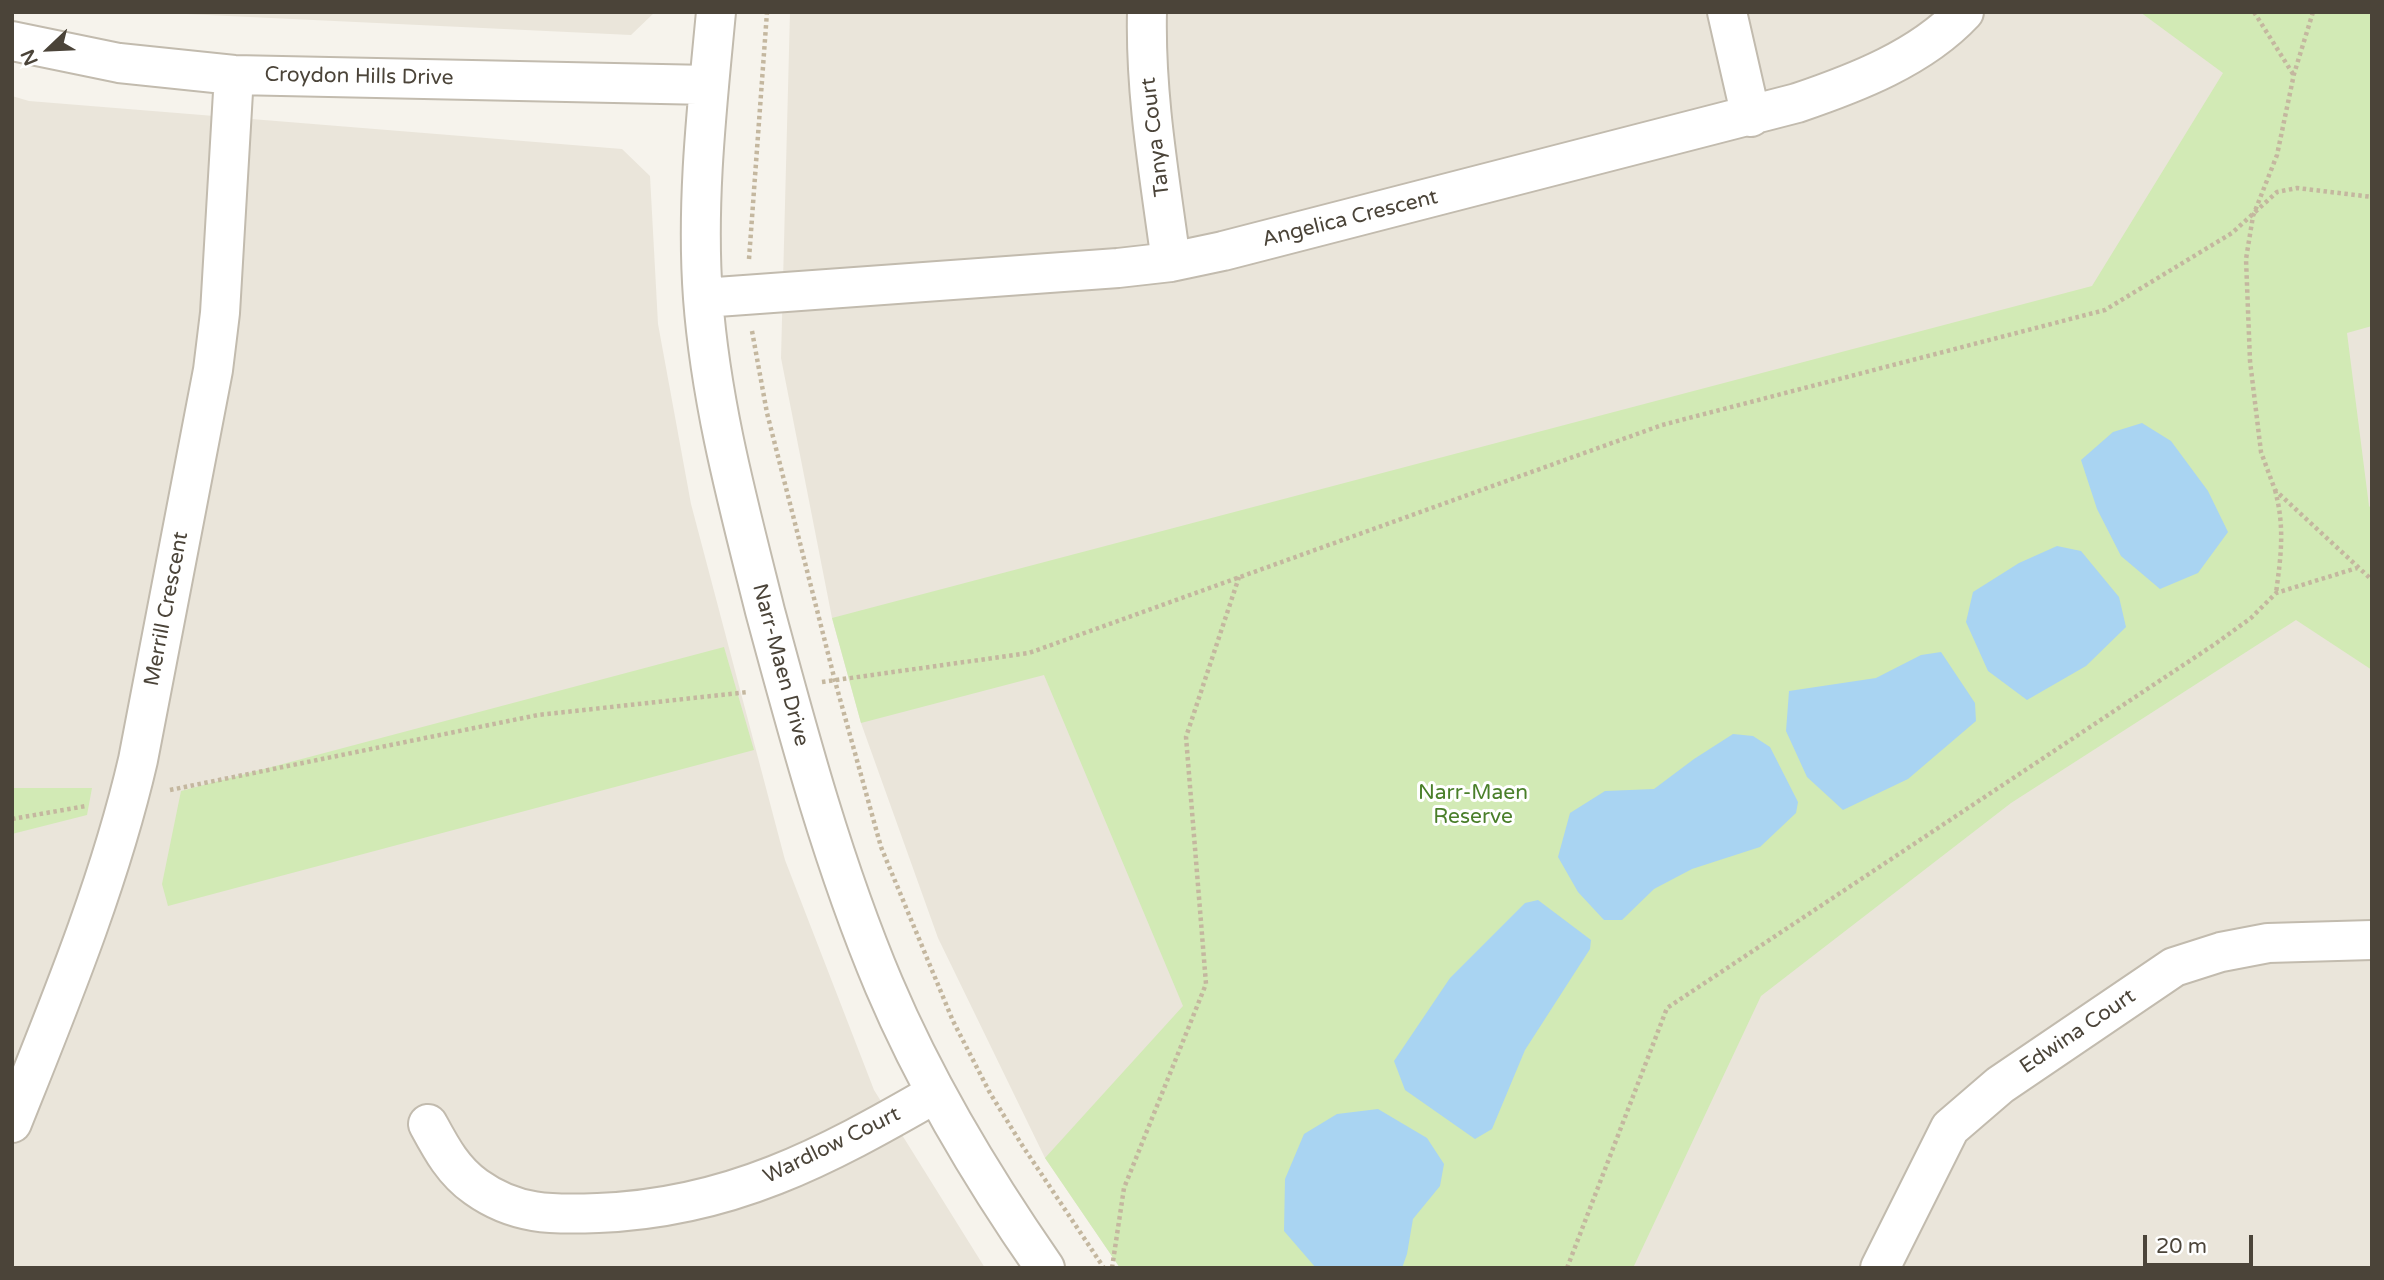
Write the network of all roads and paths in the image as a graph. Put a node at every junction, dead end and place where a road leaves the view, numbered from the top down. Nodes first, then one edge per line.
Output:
1 (716, 12) edge
2 (767, 12) edge
3 (1147, 12) edge
4 (1727, 12) edge
5 (1964, 12) edge
6 (2254, 12) edge
7 (2313, 12) edge
8 (12, 41) edge
9 (2294, 74) junction
10 (234, 75) junction
11 (709, 85) junction
12 (1751, 117) junction
13 (2372, 197) edge
14 (2253, 216) junction
15 (1171, 262) junction
16 (750, 295) junction
17 (703, 298) junction
18 (2275, 490) junction
19 (2357, 568) junction
20 (1240, 576) junction
21 (2372, 580) edge
22 (2276, 593) junction
23 (835, 681) junction
24 (785, 687) junction
25 (129, 799) junction
26 (12, 819) edge
27 (2372, 940) edge
28 (936, 1093) junction
29 (12, 1124) edge
30 (428, 1124) dead end
31 (1045, 1268) edge
32 (1104, 1268) edge
33 (1112, 1268) edge
34 (1567, 1268) edge
35 (1880, 1268) edge

1 - 11 street, Narr-Maen Drive
2 - 16 path
3 - 15 street, Tanya Court
4 - 12 street
5 - 12 street, Angelica Crescent
6 - 9 path
7 - 9 path
8 - 10 street, Croydon Hills Drive
9 - 14 path
10 - 11 street, Croydon Hills Drive
10 - 25 street, Merrill Crescent
11 - 17 street, Narr-Maen Drive
12 - 15 street, Angelica Crescent
13 - 14 path
14 - 18 path
14 - 20 path
15 - 16 street, Angelica Crescent
16 - 17 street, Angelica Crescent
16 - 23 path
17 - 24 street, Narr-Maen Drive
18 - 19 path
18 - 22 path
19 - 21 path
19 - 22 path
20 - 23 path
20 - 33 path
22 - 34 path
23 - 24 path
23 - 32 path
24 - 25 path
24 - 28 street, Narr-Maen Drive
25 - 26 path
25 - 29 street, Merrill Crescent
27 - 35 street, Edwina Court
28 - 30 street, Wardlow Court
28 - 31 street, Narr-Maen Drive

